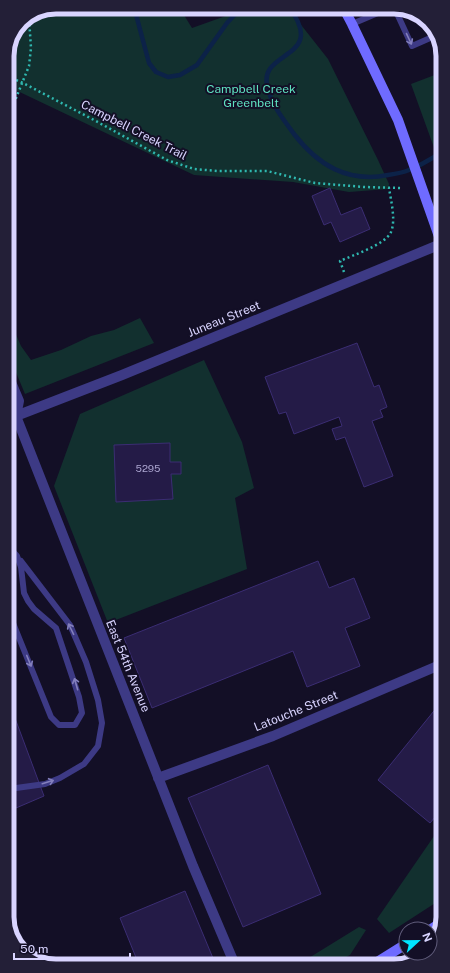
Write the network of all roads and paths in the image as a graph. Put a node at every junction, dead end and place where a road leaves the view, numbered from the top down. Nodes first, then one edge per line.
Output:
1 (347, 14) edge
2 (376, 14) edge
3 (396, 14) edge
4 (29, 23) edge
5 (352, 24) junction
6 (432, 37) edge
7 (14, 79) edge
8 (22, 83) junction
9 (14, 103) edge
10 (389, 188) junction
11 (401, 188) dead end
12 (436, 226) edge
13 (436, 245) edge
14 (349, 282) junction
15 (14, 389) edge
16 (14, 414) edge
17 (14, 418) edge
18 (14, 424) edge
19 (14, 553) edge
20 (17, 556) junction
21 (14, 625) edge
22 (436, 667) edge
23 (158, 778) junction
24 (14, 788) edge
25 (398, 949) edge
26 (233, 959) edge
27 (382, 959) edge

1 - 5 main road
2 - 5 lane
3 -> 6 lane
4 - 8 path
5 - 12 main road
7 - 8 path, Campbell Creek Trail
8 - 9 path
8 - 10 path, Campbell Creek Trail
10 - 11 path, Campbell Creek Trail
10 - 14 path
13 - 14 street, Juneau Street
14 - 17 street, Juneau Street
15 - 16 street, East 54th Avenue
18 - 23 street, East 54th Avenue
19 - 20 lane
21 -> 20 lane
24 -> 20 lane
22 - 23 street, Latouche Street
23 - 26 street, East 54th Avenue
25 - 27 main road

